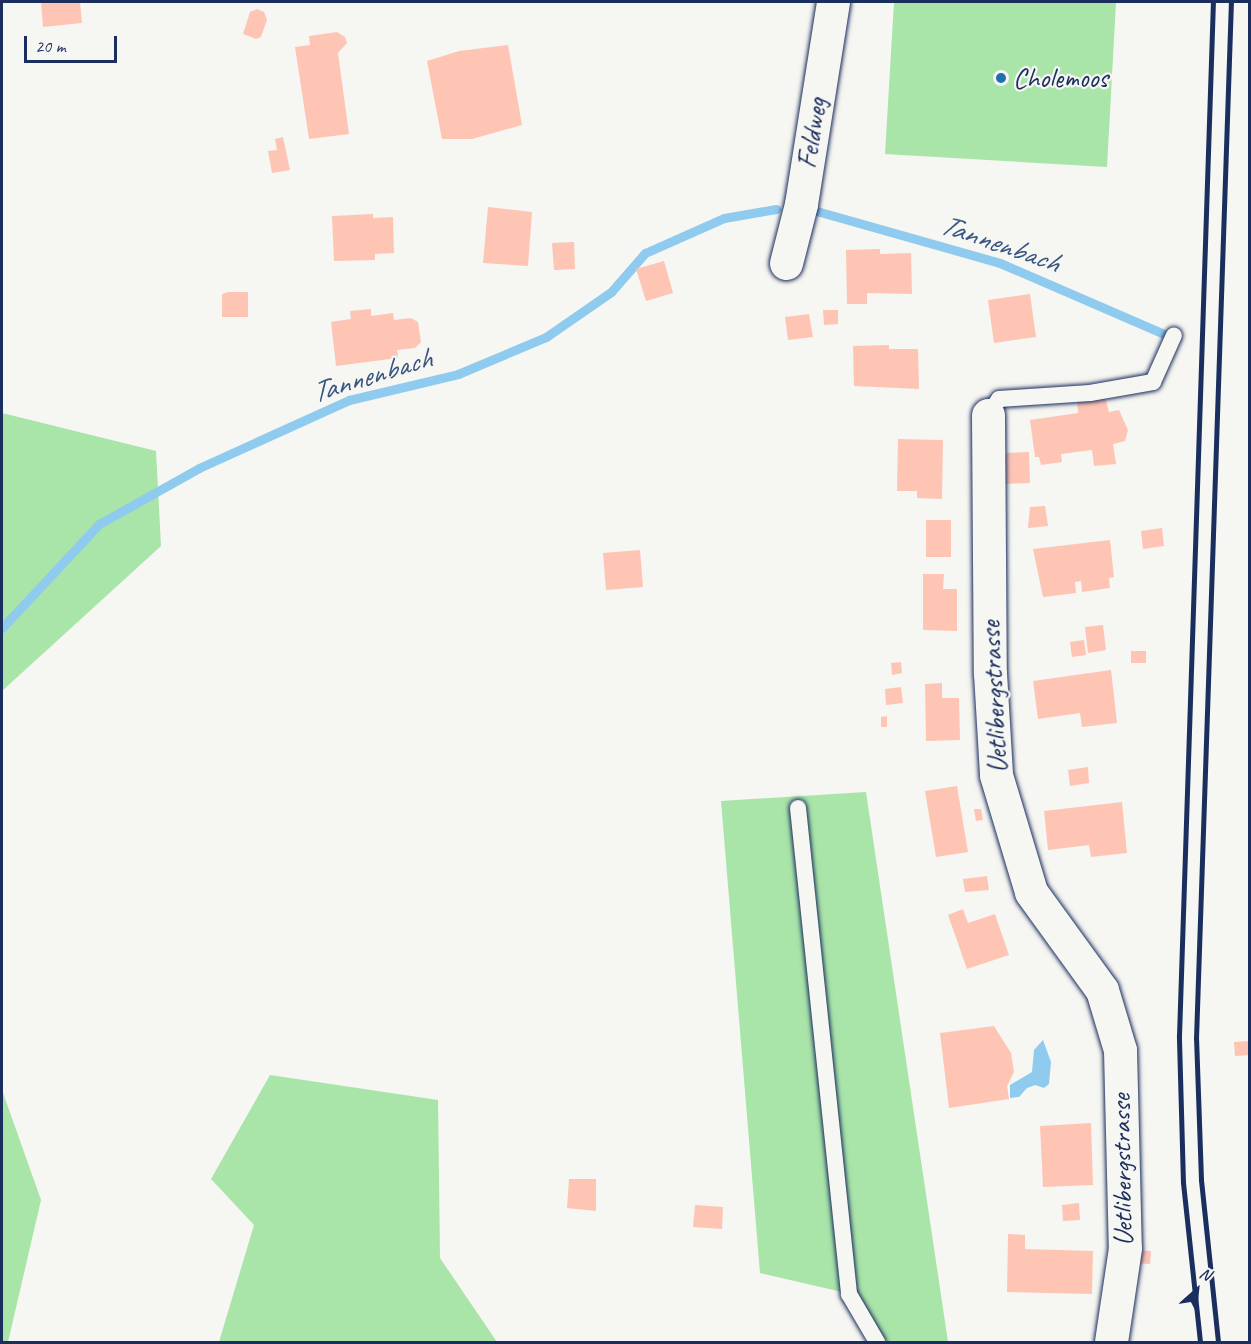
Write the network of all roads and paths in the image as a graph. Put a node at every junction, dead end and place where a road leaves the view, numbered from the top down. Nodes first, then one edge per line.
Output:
1 (833, 2) edge
2 (786, 263) dead end
3 (1174, 334) dead end
4 (988, 415) joint
5 (798, 807) dead end
6 (877, 1342) edge
7 (1111, 1342) edge

1 - 2 street, Feldweg
3 - 4 lane
4 - 7 street, Uetlibergstrasse
5 - 6 lane

